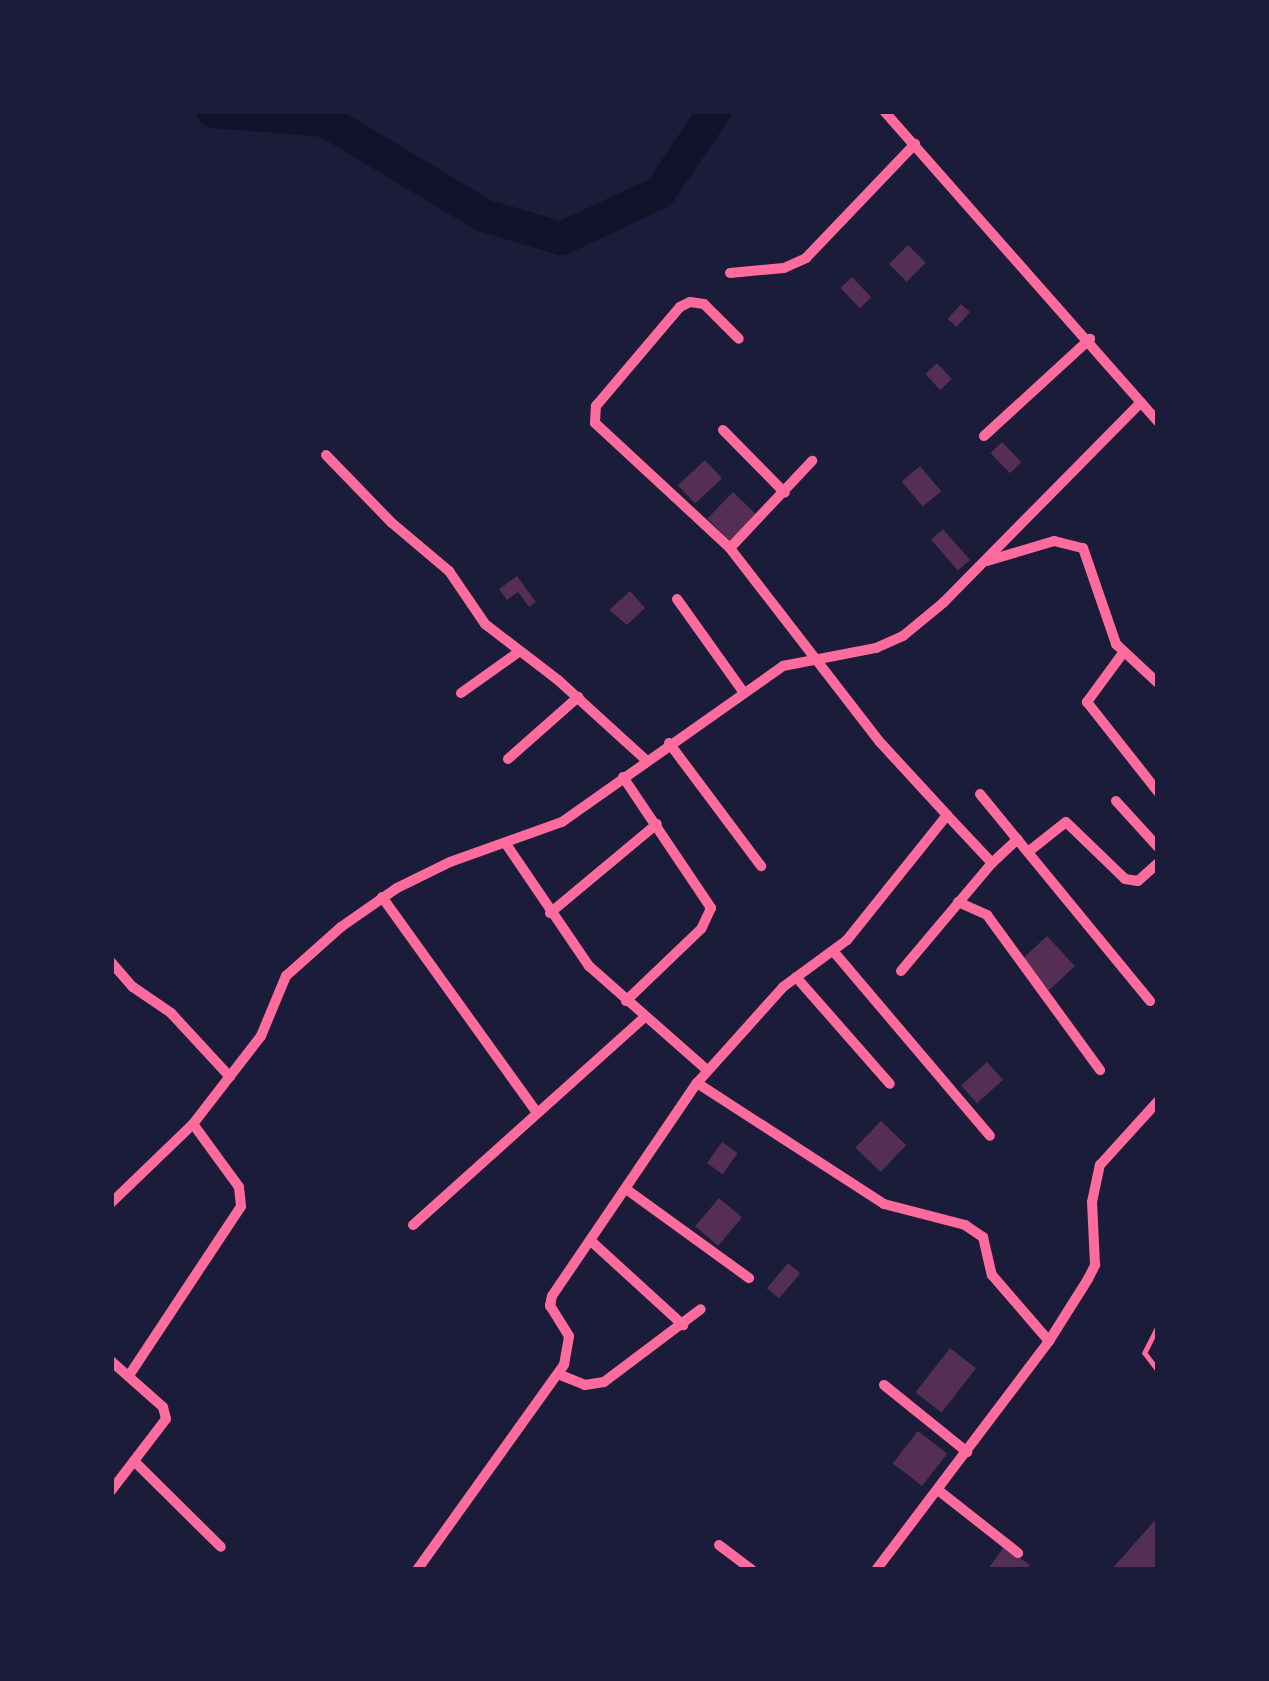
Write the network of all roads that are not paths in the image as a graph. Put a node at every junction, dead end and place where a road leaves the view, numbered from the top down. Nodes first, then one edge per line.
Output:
1 (884, 111) edge
2 (915, 144) junction
3 (730, 273) dead end
4 (739, 339) dead end
5 (1090, 339) junction
6 (1142, 402) junction
7 (1158, 422) edge
8 (723, 430) dead end
9 (984, 436) dead end
10 (326, 455) dead end
11 (812, 461) dead end
12 (785, 493) junction
13 (730, 548) junction
14 (984, 562) junction
15 (677, 599) dead end
16 (520, 652) junction
17 (1124, 653) junction
18 (812, 657) junction
19 (1158, 683) edge
20 (461, 693) dead end
21 (744, 693) junction
22 (578, 698) junction
23 (669, 743) junction
24 (508, 759) dead end
25 (646, 760) junction
26 (623, 777) junction
27 (1158, 792) edge
28 (980, 794) dead end
29 (1116, 801) dead end
30 (947, 815) junction
31 (657, 824) junction
32 (1018, 839) junction
33 (506, 844) junction
34 (1158, 847) edge
35 (1028, 852) junction
36 (992, 863) junction
37 (1158, 863) edge
38 (761, 866) dead end
39 (382, 897) junction
40 (958, 902) junction
41 (550, 913) junction
42 (834, 952) junction
43 (111, 962) edge
44 (901, 971) dead end
45 (796, 977) junction
46 (626, 1001) junction
47 (1150, 1001) dead end
48 (645, 1017) junction
49 (707, 1070) junction
50 (1100, 1070) dead end
51 (230, 1078) junction
52 (697, 1083) junction
53 (890, 1084) dead end
54 (1158, 1101) edge
55 (537, 1113) junction
56 (194, 1124) junction
57 (990, 1136) dead end
58 (626, 1189) junction
59 (111, 1203) edge
60 (413, 1225) dead end
61 (591, 1241) junction
62 (749, 1278) dead end
63 (700, 1309) dead end
64 (682, 1325) junction
65 (1158, 1328) edge
66 (1049, 1341) junction
67 (111, 1361) edge
68 (1158, 1370) edge
69 (130, 1374) junction
70 (558, 1374) junction
71 (884, 1384) dead end
72 (967, 1452) junction
73 (134, 1461) junction
74 (938, 1490) junction
75 (111, 1491) edge
76 (719, 1545) dead end
77 (221, 1547) dead end
78 (1018, 1553) dead end
79 (417, 1570) edge
80 (752, 1570) edge
81 (876, 1570) edge

1 - 2 street
2 - 3 street
2 - 5 street
4 - 13 street
5 - 6 street
5 - 9 street
6 - 7 street
6 - 14 street
8 - 12 street
10 - 16 street
11 - 12 street
12 - 13 street
13 - 18 street
14 - 17 street
14 - 18 street
15 - 21 street
16 - 20 street
16 - 22 street
17 - 19 street
17 - 27 street
18 - 21 street
18 - 30 street
21 - 23 street
22 - 24 street
22 - 25 street
23 - 25 street
23 - 38 street
25 - 26 street
26 - 31 street
26 - 33 street
28 - 32 street
29 - 34 street
30 - 36 street
30 - 42 street
31 - 41 street
31 - 46 street
32 - 35 street
32 - 36 street
33 - 39 street
33 - 41 street
35 - 37 street
35 - 47 street
36 - 40 street
39 - 51 street
39 - 55 street
40 - 44 street
40 - 50 street
41 - 46 street
42 - 45 street
42 - 57 street
43 - 51 street
45 - 49 street
45 - 53 street
46 - 48 street
48 - 49 street
48 - 55 street
49 - 52 street
51 - 56 street
52 - 58 street
52 - 66 street
54 - 66 street
55 - 60 street
56 - 59 street
56 - 69 street
58 - 61 street
58 - 62 street
61 - 64 street
61 - 70 street
63 - 64 street
64 - 70 street
65 - 68 lane
66 - 72 street
67 - 69 street
69 - 73 street
70 - 79 street
71 - 72 street
72 - 74 street
73 - 75 street
73 - 77 street
74 - 78 street
74 - 81 street
76 - 80 street

